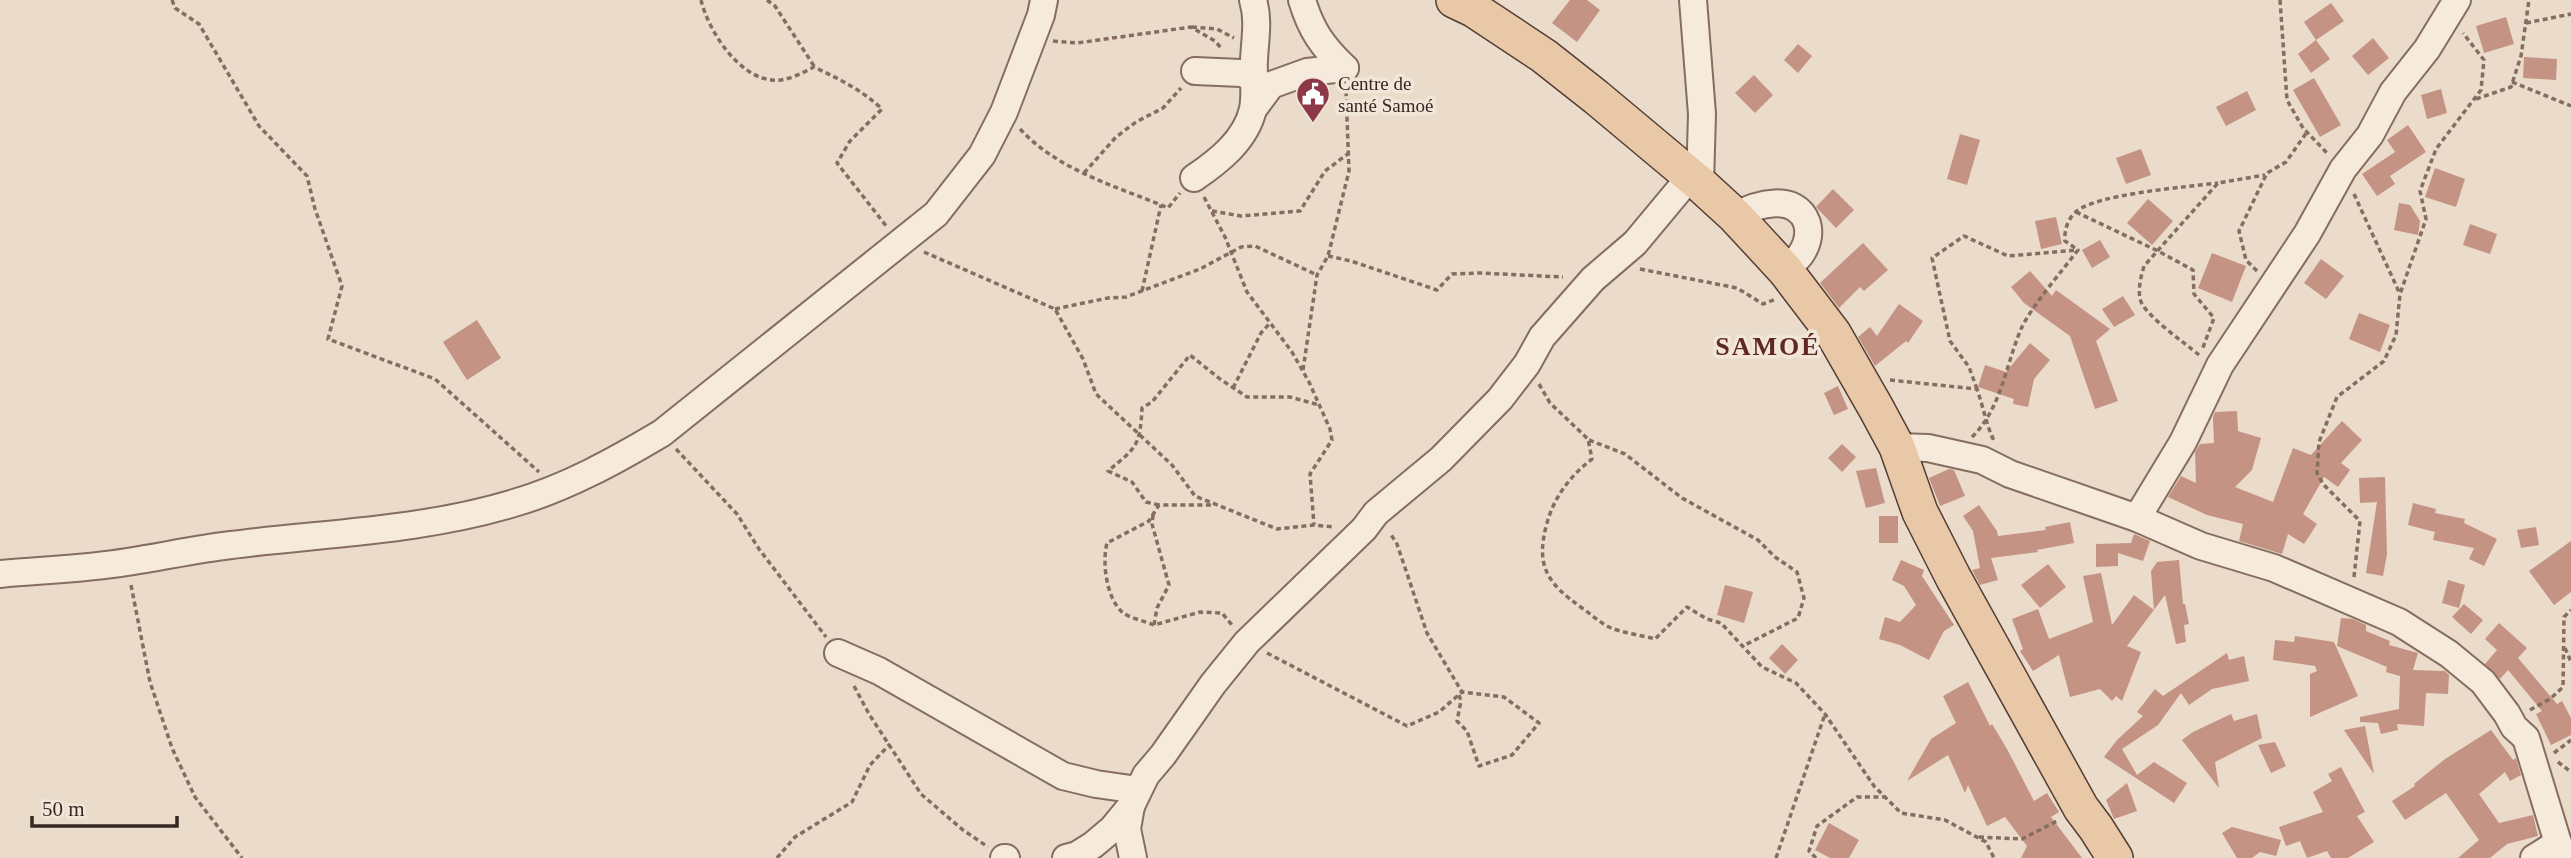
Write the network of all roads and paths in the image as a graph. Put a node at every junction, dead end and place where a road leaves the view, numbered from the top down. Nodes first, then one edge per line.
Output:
1 (172, 0) edge
2 (701, 0) edge
3 (767, 0) edge
4 (1044, 0) edge
5 (1302, 0) edge
6 (1693, 0) edge
7 (2529, 0) edge
8 (1470, 3) edge
9 (1255, 7) edge
10 (2452, 8) edge
11 (2571, 14) edge
12 (2526, 23) junction
13 (1191, 27) junction
14 (1077, 43) dead end
15 (1245, 43) junction
16 (814, 67) junction
17 (1345, 68) junction
18 (1195, 71) joint
19 (1253, 77) junction
20 (2512, 82) junction
21 (2474, 99) junction
22 (2571, 106) edge
23 (1254, 108) junction
24 (1004, 112) junction
25 (2307, 132) dead end
26 (1349, 153) junction
27 (1084, 173) junction
28 (2266, 175) junction
29 (1194, 178) junction
30 (1695, 180) junction
31 (2218, 183) junction
32 (1161, 205) junction
33 (1211, 211) junction
34 (2075, 212) junction
35 (1735, 216) junction
36 (900, 243) junction
37 (2078, 250) junction
38 (2158, 251) junction
39 (1230, 253) junction
40 (1328, 256) junction
41 (1615, 260) junction
42 (1317, 275) junction
43 (1593, 279) junction
44 (1793, 281) junction
45 (2274, 284) junction
46 (1142, 291) junction
47 (1055, 309) junction
48 (1270, 323) junction
49 (1527, 364) junction
50 (1303, 371) junction
51 (1857, 377) junction
52 (1233, 388) junction
53 (1977, 389) junction
54 (1319, 405) junction
55 (1988, 420) junction
56 (1140, 437) junction
57 (1589, 440) junction
58 (1897, 447) junction
59 (1956, 452) junction
60 (2011, 474) junction
61 (556, 487) junction
62 (1159, 505) junction
63 (1215, 505) junction
64 (1153, 515) junction
65 (2137, 518) junction
66 (1370, 521) junction
67 (1314, 525) junction
68 (127, 562) junction
69 (0, 574) edge
70 (2352, 600) junction
71 (2571, 610) edge
72 (1154, 625) junction
73 (1247, 642) junction
74 (2562, 642) junction
75 (1743, 646) junction
76 (838, 653) dead end
77 (2571, 662) edge
78 (1460, 693) junction
79 (1825, 714) junction
80 (2508, 714) junction
81 (2571, 740) edge
82 (890, 744) dead end
83 (2550, 756) dead end
84 (1886, 797) junction
85 (1135, 798) junction
86 (2081, 808) junction
87 (1977, 837) junction
88 (2561, 850) edge
89 (242, 858) edge
90 (777, 858) edge
91 (1066, 858) edge
92 (1133, 858) edge
93 (1776, 858) edge
94 (1816, 858) edge
95 (1994, 858) edge
96 (2115, 858) edge
97 (2534, 858) edge

1 - 61 path
2 - 16 path
3 - 16 path
4 - 24 street
5 - 17 street
6 - 30 street
7 - 12 path
8 - 30 main road
9 - 15 street
9 - 15 path
10 - 21 path
10 - 45 street
11 - 12 path
12 - 20 path
13 - 14 path
13 - 15 path
13 - 15 path
15 - 19 street
16 - 36 path
17 - 23 street
17 - 26 path
18 - 19 street
18 - 27 path
19 - 23 street
20 - 21 path
20 - 22 path
21 - 70 path
23 - 29 street
24 - 27 path
24 - 36 street
25 - 28 path
26 - 33 path
26 - 40 path
27 - 32 path
28 - 31 path
28 - 45 path
29 - 32 path
29 - 33 path
30 - 35 main road
30 - 41 street
31 - 34 path
31 - 38 path
32 - 46 path
33 - 39 path
34 - 37 path
34 - 38 path
35 - 44 main road
35 - 44 street
36 - 47 path
36 - 61 street
37 - 53 path
37 - 55 path
38 - 38 path
39 - 42 path
39 - 46 path
39 - 48 path
40 - 42 path
40 - 43 path
41 - 43 street
41 - 44 path
42 - 50 path
43 - 49 street
44 - 51 main road
45 - 65 street
46 - 47 path
47 - 56 path
48 - 50 path
48 - 52 path
49 - 57 path
49 - 66 street
50 - 54 path
51 - 53 path
51 - 58 main road
52 - 54 path
52 - 56 path
53 - 55 path
54 - 67 path
55 - 59 path
55 - 60 path
56 - 62 path
56 - 63 path
57 - 75 path
57 - 75 path
58 - 59 street
58 - 86 main road
59 - 60 street
60 - 65 street
61 - 68 street
62 - 63 path
62 - 64 path
63 - 67 path
64 - 72 path
64 - 72 path
65 - 70 street
66 - 67 path
66 - 73 street
66 - 78 path
68 - 69 street
68 - 89 path
70 - 80 street
71 - 74 path
72 - 73 path
73 - 78 path
73 - 85 street
74 - 77 path
74 - 80 path
75 - 79 path
76 - 85 street
78 - 78 path
79 - 84 path
79 - 93 path
80 - 88 street
81 - 83 path
82 - 90 path
84 - 87 path
84 - 94 path
85 - 91 street
85 - 92 street
86 - 87 path
86 - 96 main road
87 - 95 path
88 - 97 street

